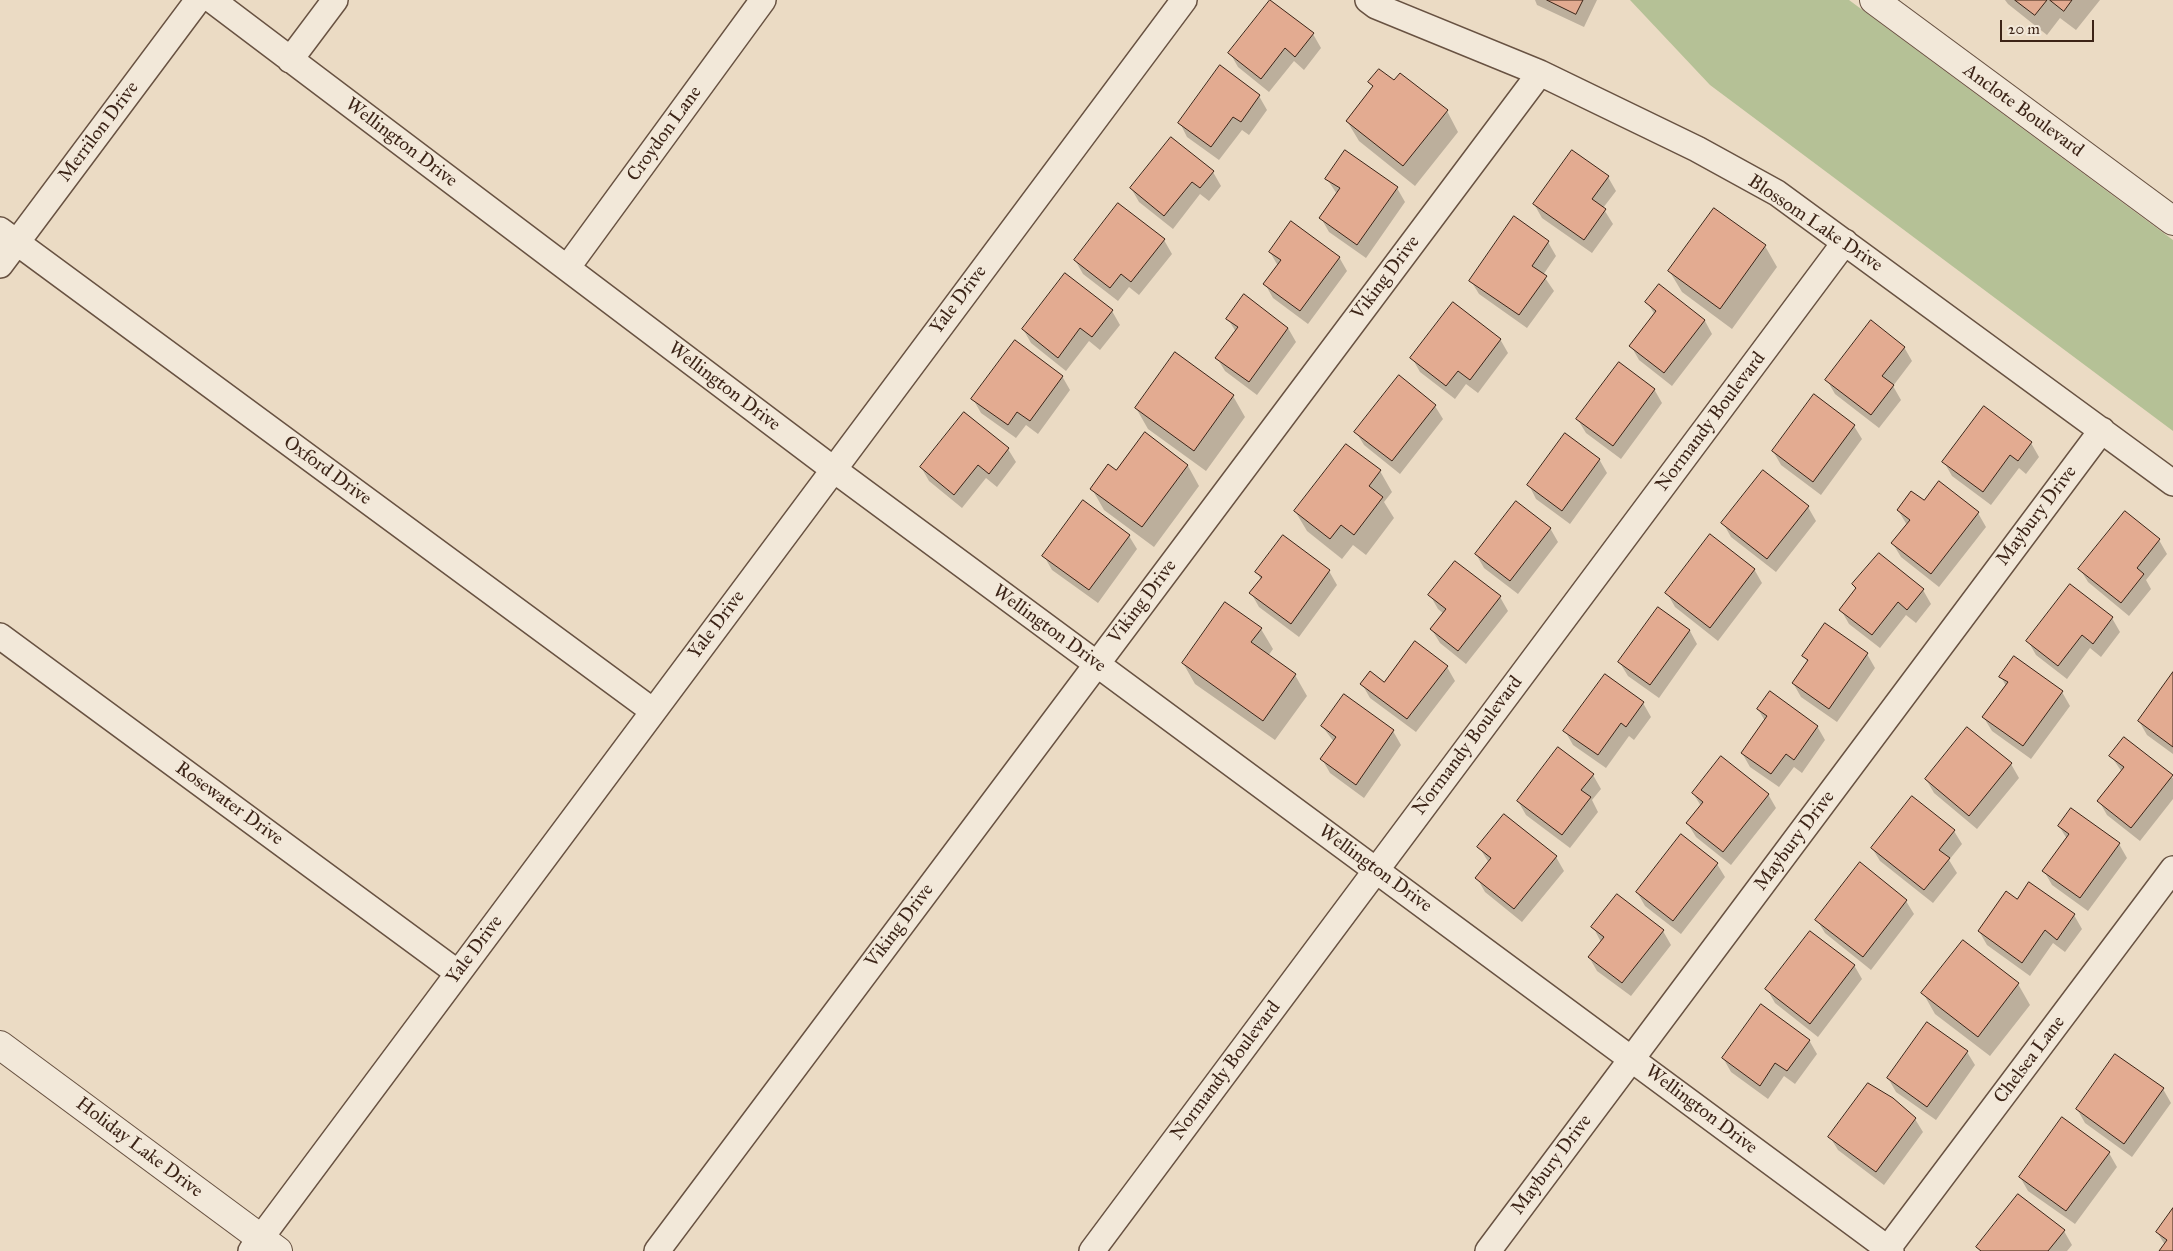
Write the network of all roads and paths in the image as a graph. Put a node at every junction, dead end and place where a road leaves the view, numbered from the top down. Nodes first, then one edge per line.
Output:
1 (198, 0) edge
2 (212, 0) edge
3 (335, 0) edge
4 (763, 0) edge
5 (1184, 0) edge
6 (1368, 0) edge
7 (1874, 0) edge
8 (290, 60) junction
9 (1540, 73) junction
10 (2173, 221) edge
11 (8, 237) edge
12 (1845, 242) junction
13 (0, 264) edge
14 (567, 268) junction
15 (2102, 430) junction
16 (833, 469) junction
17 (2173, 483) edge
18 (0, 636) edge
19 (1097, 664) junction
20 (653, 710) junction
21 (2173, 869) edge
22 (1376, 870) junction
23 (458, 972) junction
24 (0, 1045) edge
25 (1632, 1058) junction
26 (263, 1247) edge
27 (1889, 1250) edge
28 (657, 1251) edge
29 (1092, 1251) edge
30 (1488, 1251) edge

1 - 11 street, Merrilon Drive
2 - 8 street, Wellington Drive
3 - 8 street
4 - 14 street, Croydon Lane
5 - 16 street, Yale Drive
6 - 9 street, Blossom Lake Drive
7 - 10 street, Anclote Boulevard
8 - 14 street, Wellington Drive
9 - 12 street, Blossom Lake Drive
9 - 19 street, Viking Drive
11 - 13 street, Merrilon Drive
11 - 20 street, Oxford Drive
12 - 15 street, Blossom Lake Drive
12 - 22 street, Normandy Boulevard
14 - 16 street, Wellington Drive
15 - 17 street, Blossom Lake Drive
15 - 25 street, Maybury Drive
16 - 19 street, Wellington Drive
16 - 20 street, Yale Drive
18 - 23 street, Rosewater Drive
19 - 22 street, Wellington Drive
19 - 28 street, Viking Drive
20 - 23 street, Yale Drive
21 - 27 street, Chelsea Lane
22 - 25 street, Wellington Drive
22 - 29 street, Normandy Boulevard
23 - 26 street, Yale Drive
24 - 26 street, Holiday Lake Drive
25 - 27 street, Wellington Drive
25 - 30 street, Maybury Drive

